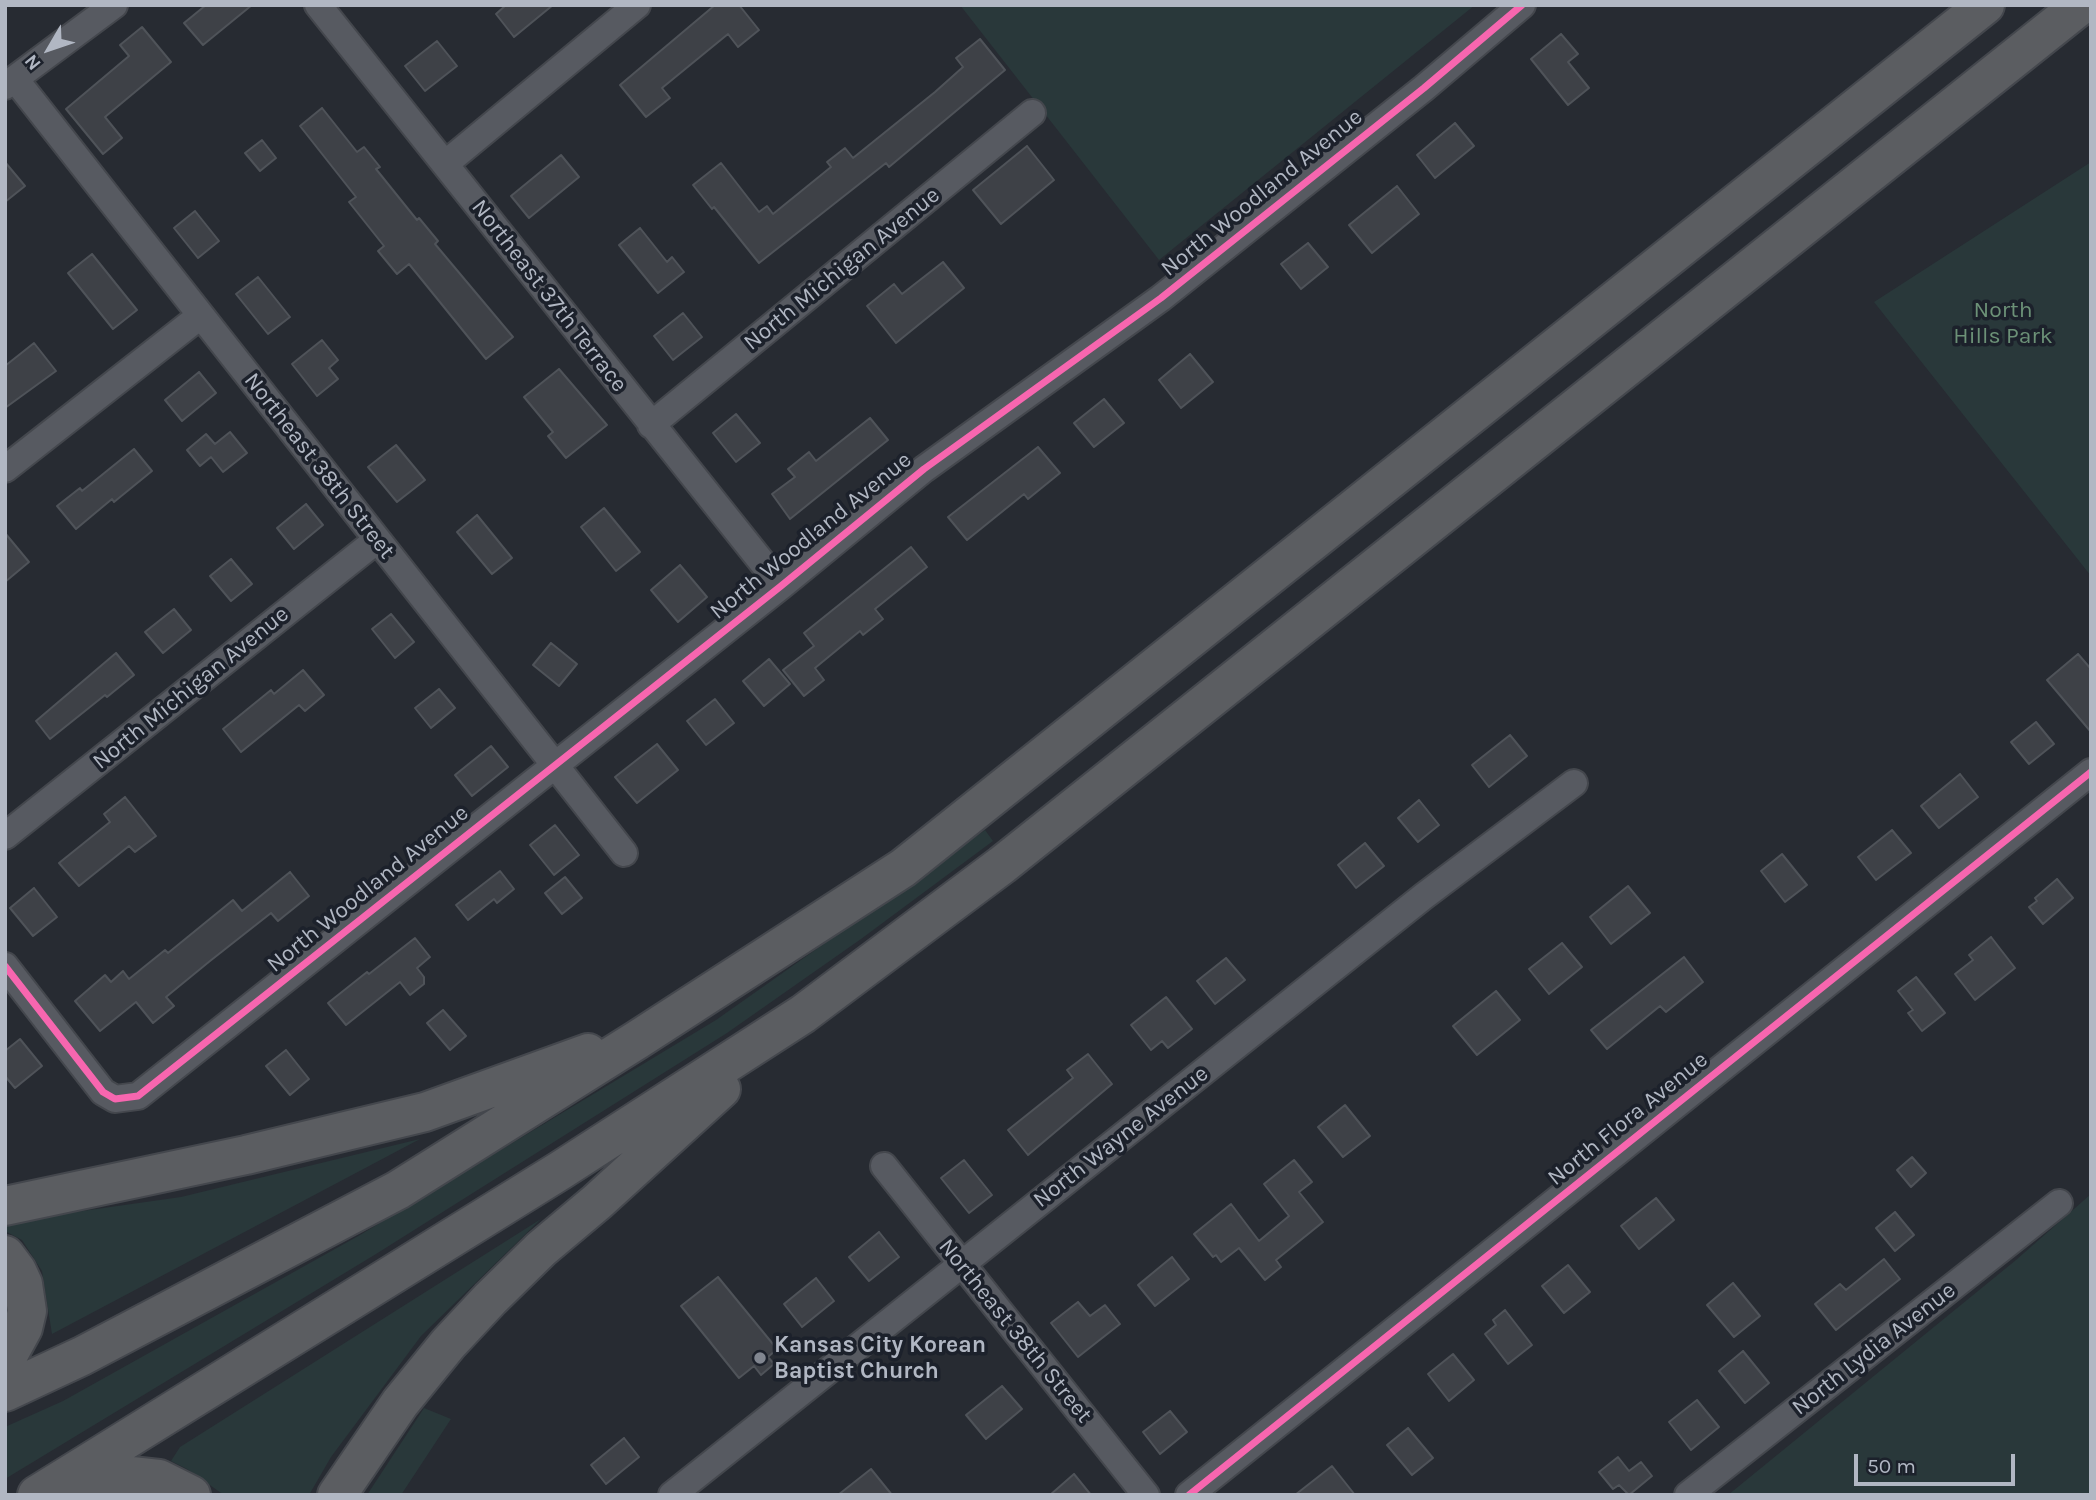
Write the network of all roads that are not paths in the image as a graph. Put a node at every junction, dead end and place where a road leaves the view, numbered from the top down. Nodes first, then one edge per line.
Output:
1 (114, 5) edge
2 (318, 5) edge
3 (637, 5) edge
4 (1522, 5) edge
5 (1985, 5) edge
6 (2081, 5) edge
7 (10, 82) edge
8 (1032, 113) dead end
9 (445, 164) junction
10 (200, 316) junction
11 (652, 425) junction
12 (5, 469) edge
13 (377, 540) junction
14 (782, 586) junction
15 (553, 765) junction
16 (2091, 772) edge
17 (1574, 783) dead end
18 (5, 836) edge
19 (624, 853) dead end
20 (5, 966) edge
21 (803, 1014) junction
22 (637, 1040) junction
23 (884, 1166) dead end
24 (2059, 1203) dead end
25 (5, 1206) edge
26 (5, 1255) edge
27 (961, 1264) junction
28 (5, 1361) edge
29 (5, 1392) edge
30 (37, 1494) edge
31 (191, 1495) edge
32 (337, 1495) edge
33 (672, 1495) edge
34 (1146, 1495) edge
35 (1189, 1495) edge
36 (1688, 1495) edge

1 - 7 street
2 - 9 street, Northeast 37th Terrace
3 - 9 street
4 - 14 street, North Woodland Avenue
5 - 22 highway
6 - 21 highway
7 - 10 street, Northeast 38th Street
8 - 11 street, North Michigan Avenue
9 - 11 street, Northeast 37th Terrace
10 - 12 street
10 - 13 street, Northeast 38th Street
11 - 14 street, Northeast 37th Terrace
13 - 15 street, Northeast 38th Street
13 - 18 street, North Michigan Avenue
14 - 15 street, North Woodland Avenue
15 - 19 street, Northeast 38th Street
15 - 20 street, North Woodland Avenue
16 - 35 street, North Flora Avenue
17 - 27 street, North Wayne Avenue
21 - 30 highway
21 - 32 highway
22 - 25 highway
22 - 29 highway
23 - 27 street, Northeast 38th Street
24 - 36 street, North Lydia Avenue
26 - 28 highway
27 - 33 street, North Wayne Avenue
27 - 34 street, Northeast 38th Street
30 - 31 highway

